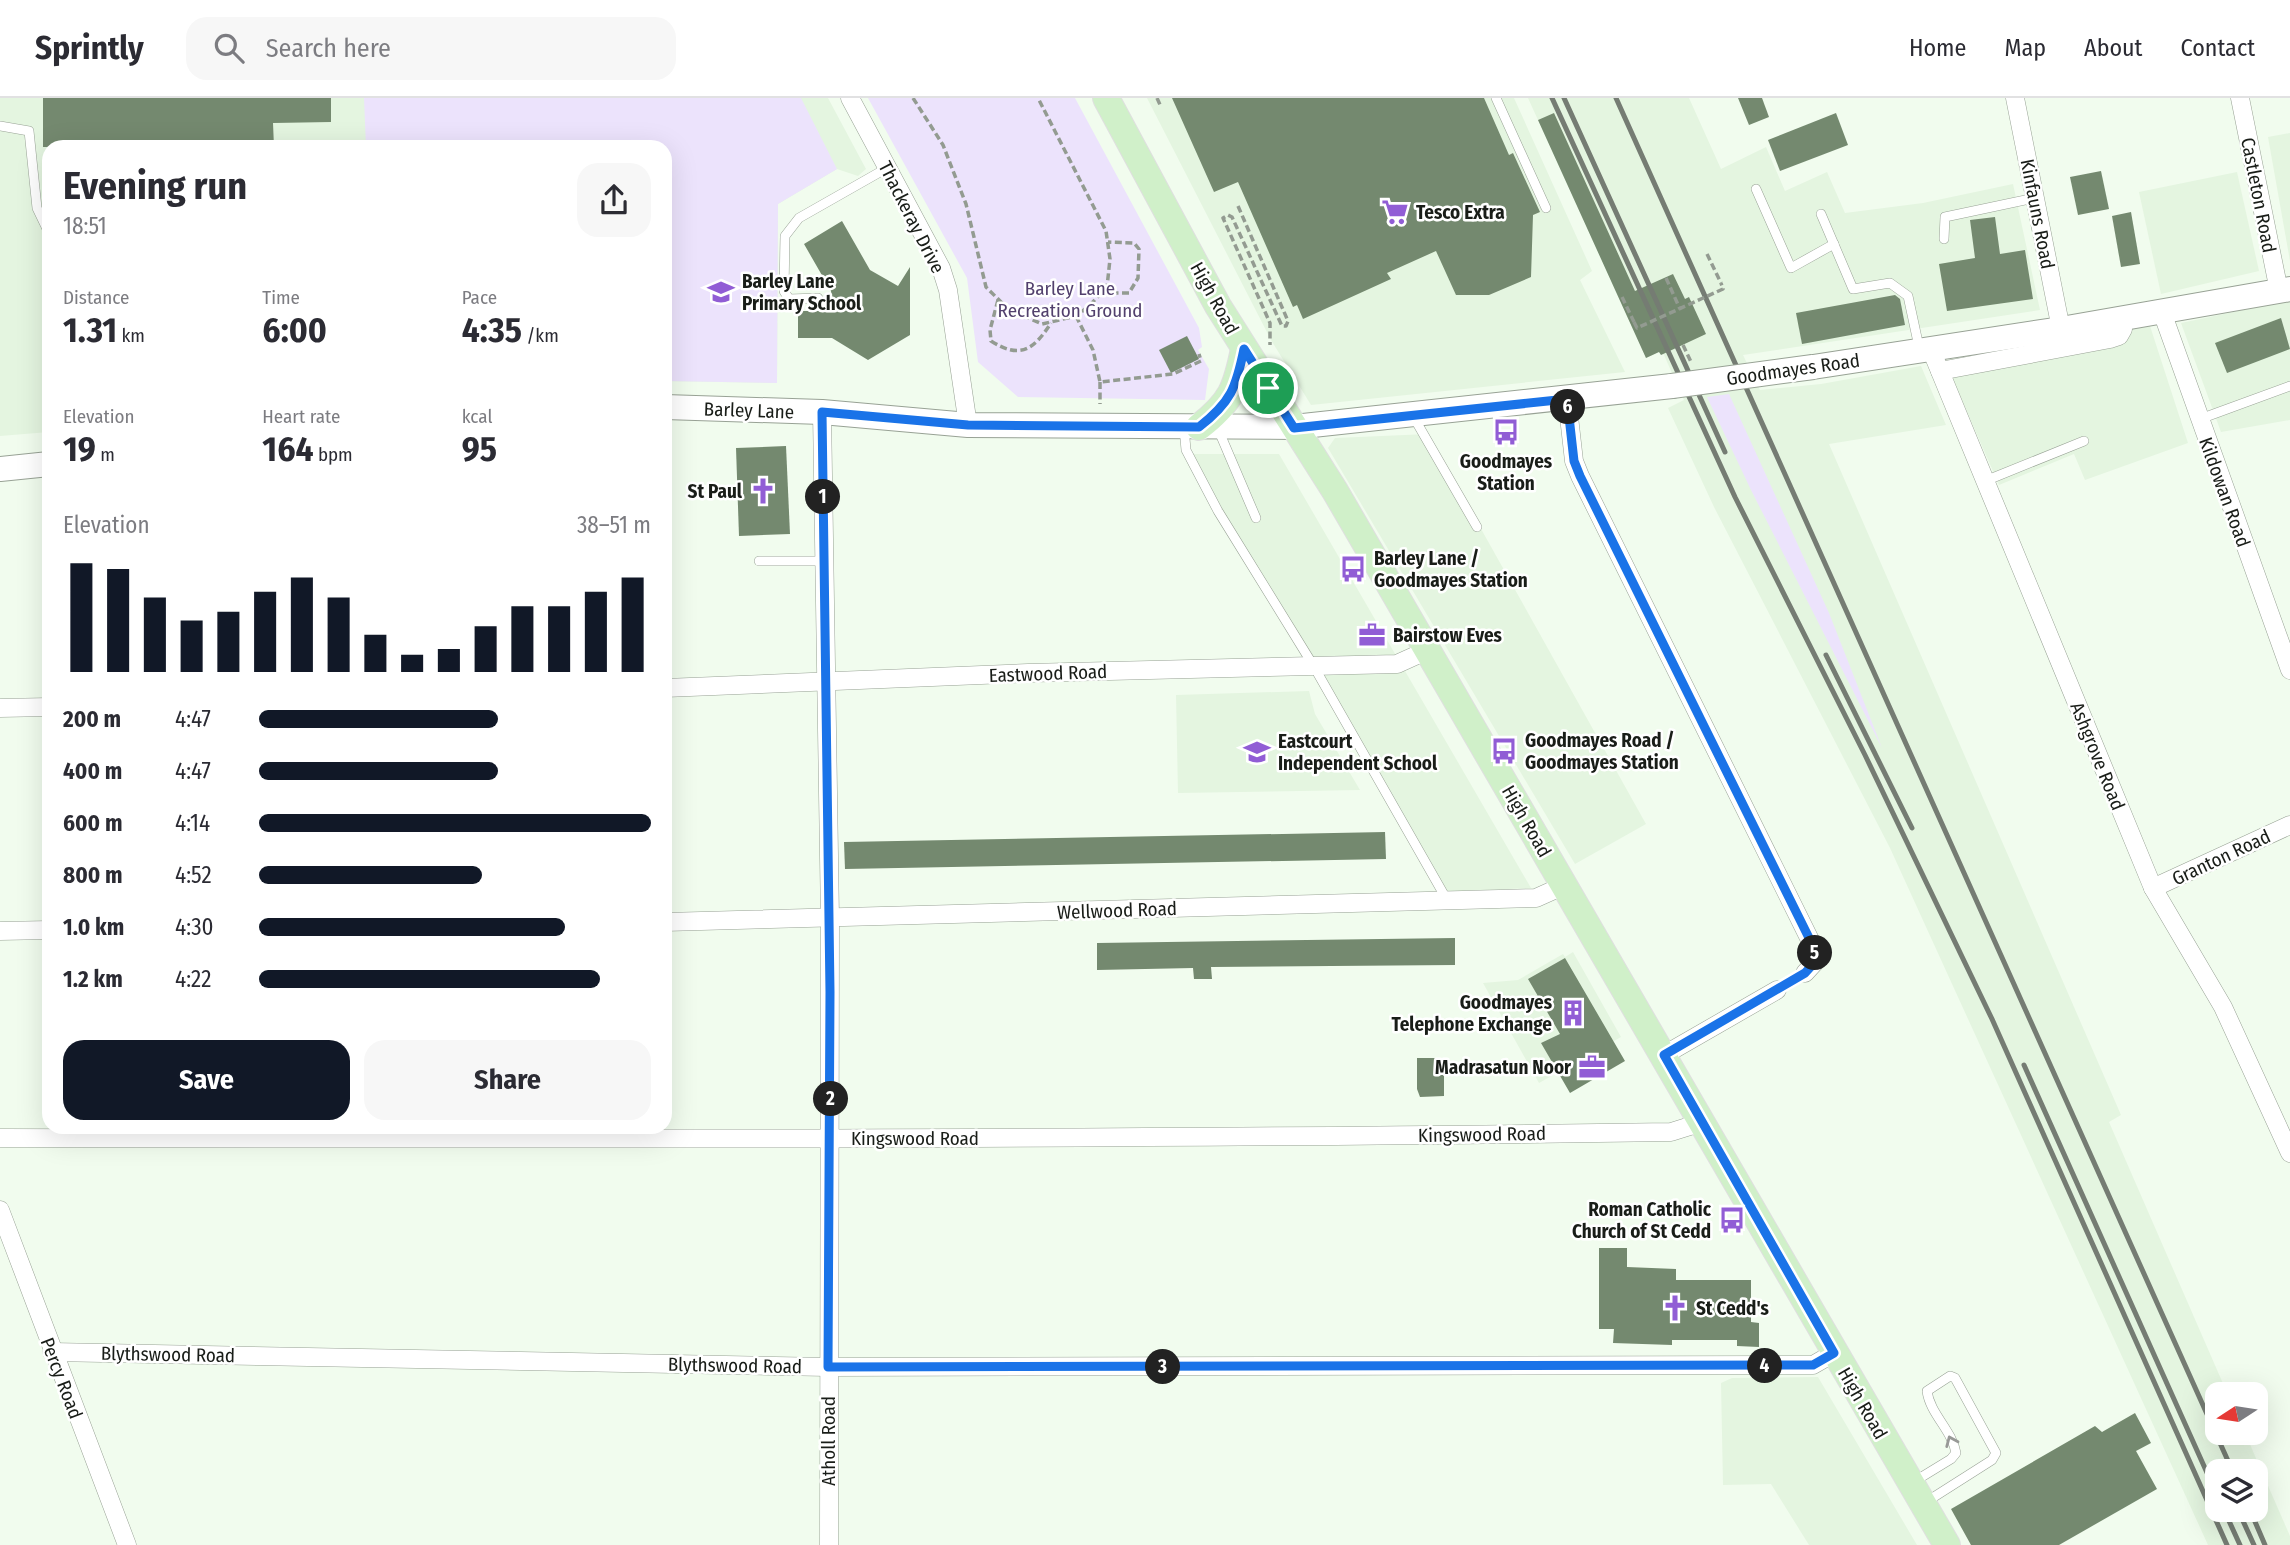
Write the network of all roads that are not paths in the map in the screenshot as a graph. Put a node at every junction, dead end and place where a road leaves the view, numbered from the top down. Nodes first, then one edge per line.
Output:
1 (850, 98) edge
2 (1107, 98) edge
3 (1496, 98) edge
4 (2015, 98) edge
5 (2239, 98) edge
6 (0, 126) edge
7 (887, 168) junction
8 (1756, 189) dead end
9 (2035, 198) junction
10 (1546, 208) dead end
11 (1821, 214) dead end
12 (42, 218) edge
13 (1944, 239) dead end
14 (1834, 244) junction
15 (2284, 290) edge
16 (818, 298) dead end
17 (2162, 312) junction
18 (2122, 319) junction
19 (2061, 329) junction
20 (1925, 348) junction
21 (1244, 349) junction
22 (1940, 371) junction
23 (2290, 386) edge
24 (1567, 399) junction
25 (672, 407) edge
26 (822, 412) junction
27 (1413, 415) junction
28 (2199, 419) junction
29 (968, 425) junction
30 (1200, 427) junction
31 (1294, 428) junction
32 (2084, 442) dead end
33 (42, 465) edge
34 (0, 469) edge
35 (1984, 481) junction
36 (1256, 518) dead end
37 (1477, 527) dead end
38 (759, 561) dead end
39 (824, 561) junction
40 (1428, 650) junction
41 (1313, 665) junction
42 (2290, 670) edge
43 (826, 684) junction
44 (672, 688) edge
45 (42, 707) edge
46 (0, 708) edge
47 (2290, 825) edge
48 (1565, 885) junction
49 (2153, 888) junction
50 (1447, 901) junction
51 (830, 919) junction
52 (672, 922) edge
53 (42, 930) edge
54 (0, 931) edge
55 (1805, 973) joint
56 (1777, 990) joint
57 (1664, 1055) junction
58 (1703, 1122) junction
59 (0, 1138) edge
60 (831, 1139) junction
61 (2290, 1153) edge
62 (0, 1210) edge
63 (52, 1352) junction
64 (1834, 1353) junction
65 (828, 1367) junction
66 (1917, 1494) junction
67 (127, 1545) edge
68 (829, 1545) edge
69 (1947, 1545) edge

1 - 7 street, Thackeray Drive
2 - 21 main road, High Road
3 - 10 lane
4 - 9 street, Kinfauns Road
5 - 15 street, Castleton Road
6 - 12 lane
7 - 16 lane
7 - 29 street, Thackeray Drive
8 - 14 lane
9 - 13 lane
9 - 19 street, Kinfauns Road
11 - 14 lane
14 - 20 lane
15 - 17 main road, Goodmayes Road
17 - 18 main road, Goodmayes Road
17 - 28 street, Kildowan Road
18 - 19 main road, Goodmayes Road
18 - 22 street
19 - 20 main road, Goodmayes Road
20 - 22 street, Ashgrove Road
20 - 24 main road, Goodmayes Road, bridge
21 - 30 main road
21 - 31 main road, High Road
22 - 35 street, Ashgrove Road
23 - 28 lane
24 - 27 main road, Goodmayes Road
24 - 55 street
25 - 26 main road, Barley Lane
26 - 29 main road, Barley Lane
26 - 39 street, Atholl Road
27 - 31 main road, Goodmayes Road
27 - 37 lane
28 - 42 street, Kildowan Road
29 - 30 main road, Barley Lane
30 - 31 main road, Barley Lane
30 - 36 lane
30 - 41 lane
31 - 40 main road, High Road
32 - 35 lane
33 - 34 main road
35 - 49 street, Ashgrove Road
38 - 39 lane
39 - 43 street, Atholl Road
40 - 41 street, Eastwood Road
40 - 48 main road, High Road
41 - 43 street, Eastwood Road
41 - 50 lane
43 - 44 street, Eastwood Road
43 - 51 street, Atholl Road
45 - 46 street
47 - 49 street, Granton Road
48 - 50 street, Wellwood Road
48 - 57 main road, High Road
49 - 61 street, Ashgrove Road
50 - 51 street, Wellwood Road
51 - 52 street, Wellwood Road
51 - 60 street, Atholl Road
53 - 54 street
55 - 56 lane
56 - 57 street
57 - 58 main road, High Road
58 - 60 street, Kingswood Road
58 - 64 main road, High Road
59 - 60 street, Kingswood Road
60 - 65 street, Atholl Road
62 - 63 street, Percy Road
63 - 65 street, Blythswood Road
63 - 67 street, Percy Road
64 - 65 street, Blythswood Road
64 - 66 main road, High Road
65 - 68 street, Atholl Road
66 -> 66 lane
66 - 69 main road, High Road

